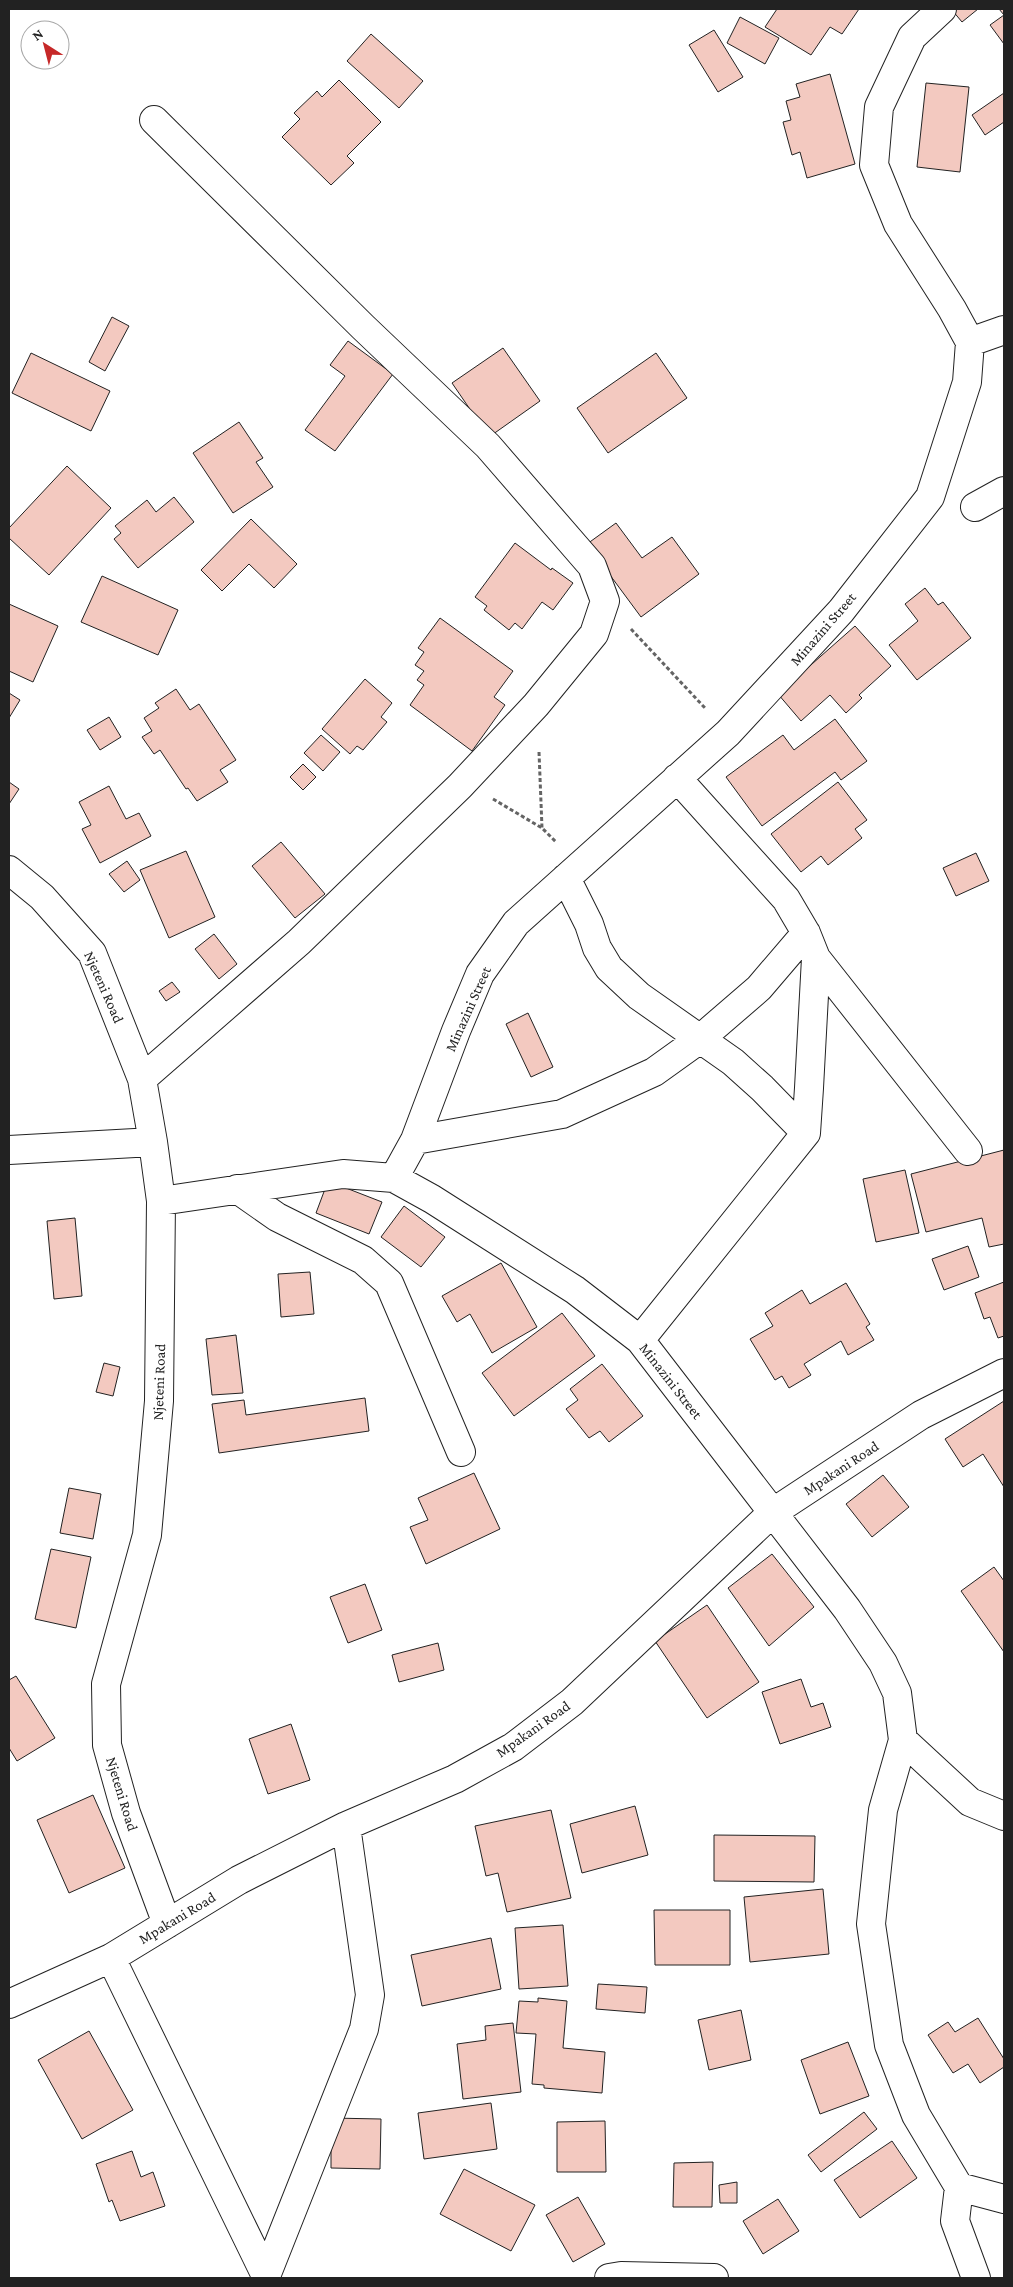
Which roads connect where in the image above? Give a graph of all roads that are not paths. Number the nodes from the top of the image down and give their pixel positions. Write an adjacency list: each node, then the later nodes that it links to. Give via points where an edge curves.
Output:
1 (942, 9): 4 (street, via 912,37 879,107 874,165 898,224)
2 (154, 120): 12 (street, via 488,446 592,566 606,601 594,634 536,705 460,786 299,942)
3 (1004, 330): 4 (street)
4 (970, 342): 7 (street, Minazini Street, via 967,382 930,497 840,611 728,733)
5 (1004, 492): 6 (street)
6 (975, 507)
7 (677, 778): 9 (street, Minazini Street); 10 (street, via 786,899)
8 (9, 870): 12 (street, Njeteni Road, via 42,896 92,953)
9 (573, 871): 11 (street, via 597,948 609,968 639,996); 14 (street, Minazini Street, via 516,923 480,974)
10 (811, 945): 11 (street); 13 (street); 17 (street)
11 (700, 1039): 13 (street, via 733,1062); 14 (street, via 654,1072 562,1114)
12 (142, 1079): 15 (street, Njeteni Road)
13 (806, 1133): 21 (street)
14 (415, 1140): 18 (street, Minazini Street)
15 (153, 1142): 16 (street); 20 (street, Njeteni Road)
16 (9, 1150)
17 (968, 1152)
18 (394, 1178): 19 (street, Minazini Street, via 343,1174); 21 (street, Minazini Street, via 575,1290)
19 (237, 1189): 20 (street, Minazini Street); 23 (street, via 276,1217 363,1260 389,1283)
20 (161, 1201): 28 (street, Njeteni Road, via 160,1401 147,1535 106,1684 107,1745 126,1813)
21 (640, 1340): 24 (street, Minazini Street)
22 (1004, 1374): 24 (street, Mpakani Road, via 921,1415)
23 (461, 1452)
24 (772, 1513): 25 (street, Minazini Street, via 847,1608 883,1663 897,1693); 27 (street, Mpakani Road, via 572,1702 520,1741 455,1779)
25 (903, 1740): 26 (street, via 970,1802); 31 (street, via 883,1810 870,1924 889,2045 916,2115)
26 (1004, 1816)
27 (346, 1826): 28 (street, Mpakani Road, via 240,1880); 33 (street, via 370,1995 364,2029)
28 (167, 1924): 29 (street, Mpakani Road)
29 (111, 1958): 30 (street, Mpakani Road); 33 (street)
30 (9, 2004)
31 (958, 2187): 32 (street); 36 (street, via 955,2221)
32 (1004, 2199)
33 (266, 2277)
34 (609, 2278): 35 (street)
35 (714, 2278)
36 (976, 2278)

